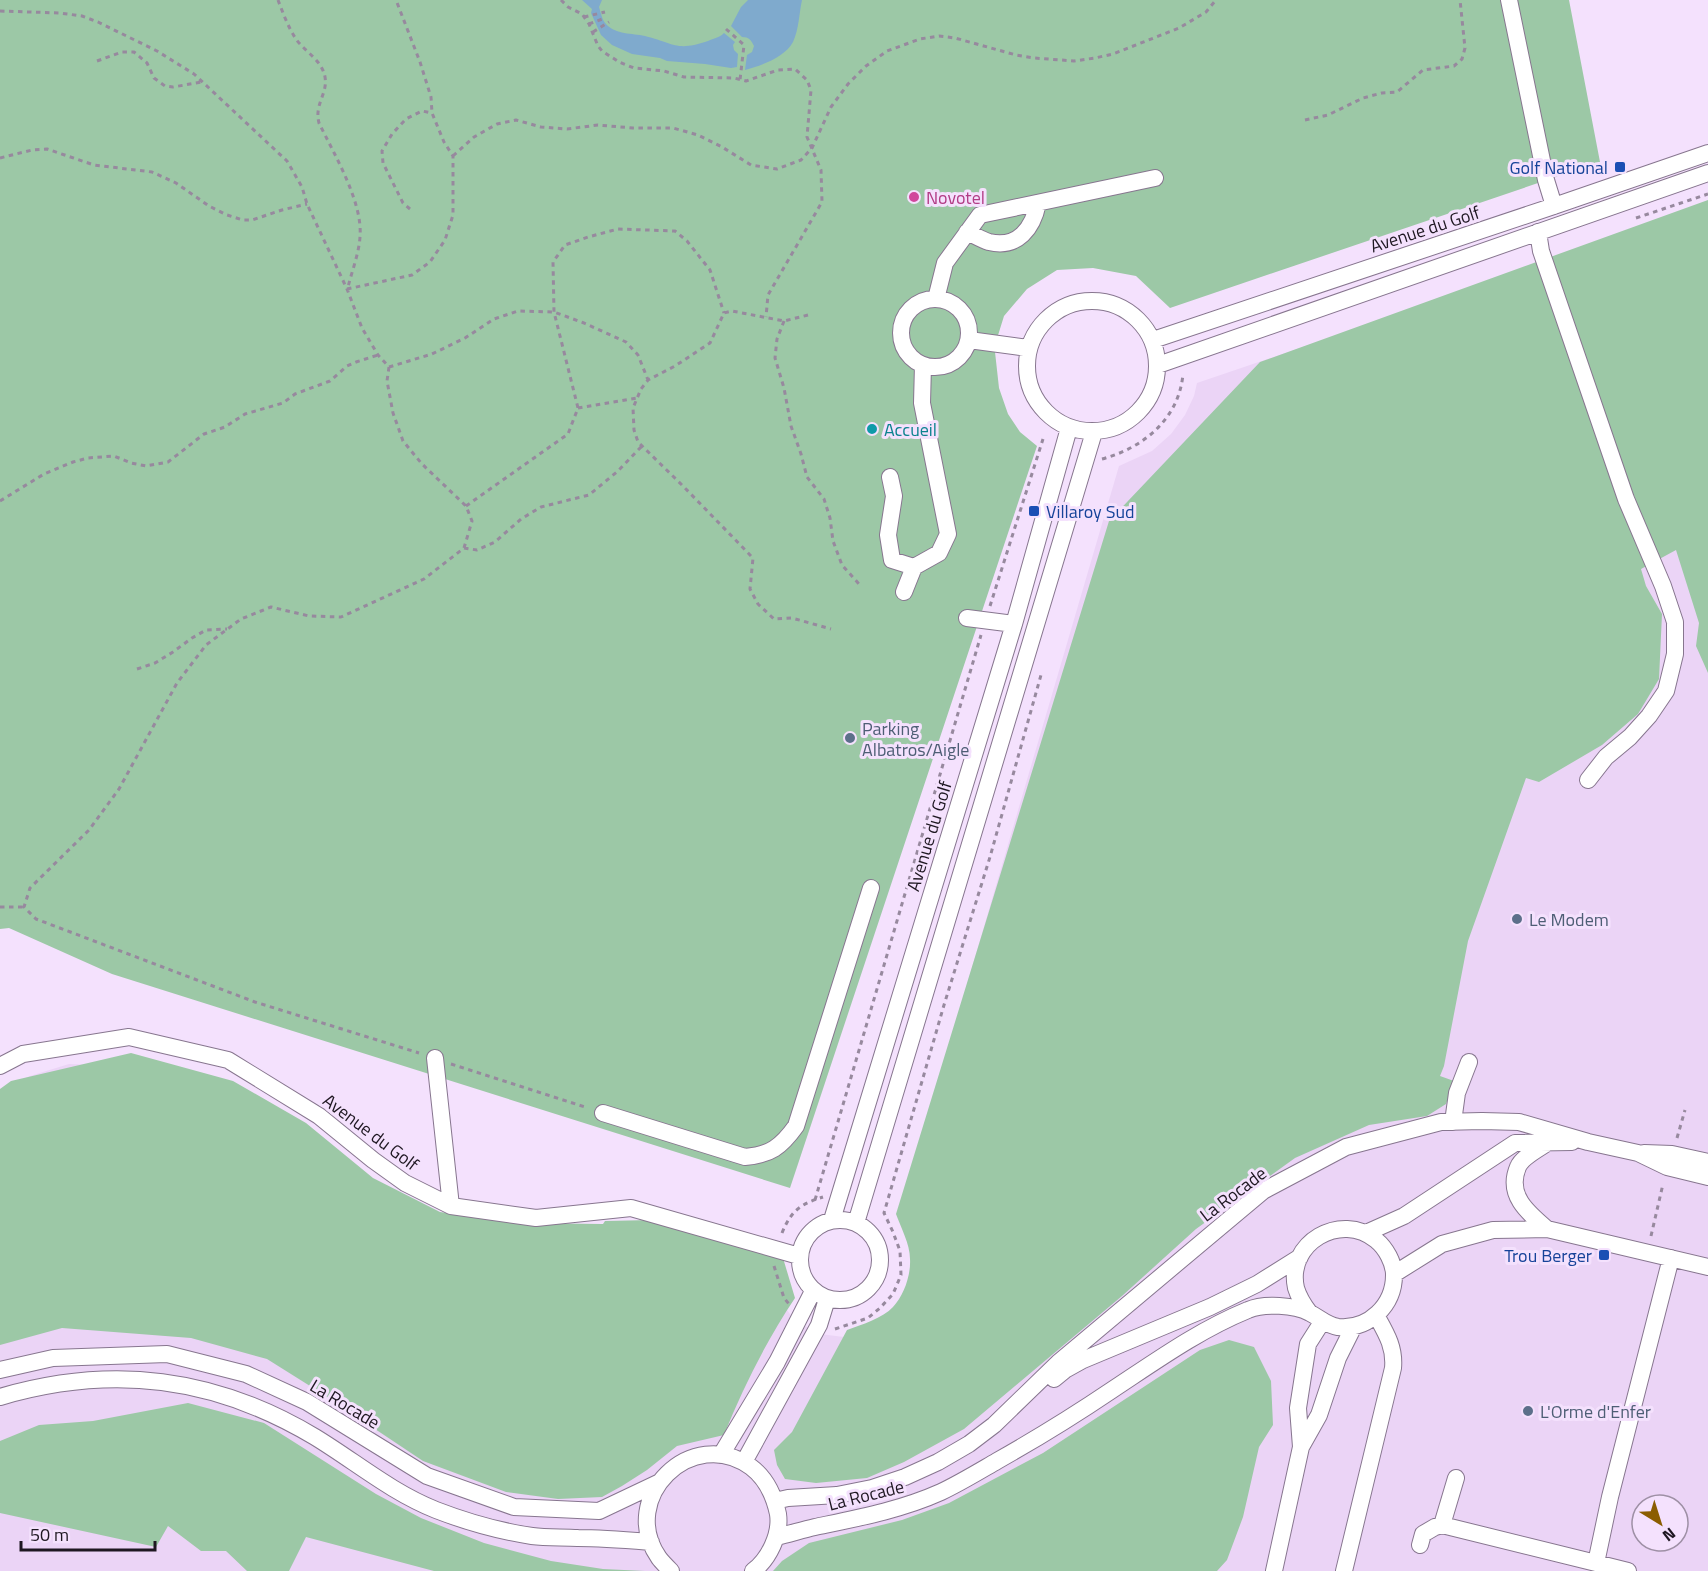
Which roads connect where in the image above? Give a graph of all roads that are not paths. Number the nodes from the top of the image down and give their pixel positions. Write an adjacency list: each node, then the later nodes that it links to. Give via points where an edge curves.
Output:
1 (1509, 0): 6 (street)
2 (1708, 153): 6 (street, Avenue du Golf)
3 (1708, 173): 8 (street)
4 (1155, 178): 5 (street)
5 (1038, 203): 7 (street, via 980,215); 7 (street, via 1034,220 1022,236 1009,243 989,242)
6 (1554, 206): 11 (street, Avenue du Golf)
7 (967, 232): 9 (street, via 945,263)
8 (1538, 232): 14 (street); 22 (street, via 1541,251 1626,499 1676,622 1675,654 1666,691 1649,716)
9 (936, 299): 10 (street, via 955,304 968,320); 13 (street, via 917,304 904,318 901,336 908,354)
10 (969, 340): 12 (street); 13 (street, via 960,358 942,367)
11 (1153, 340): 12 (street, via 1141,321 1123,308 1101,301 1079,302 1058,310 1041,325); 14 (street)
12 (1028, 348): 15 (street, via 1029,385 1038,403)
13 (923, 365): 18 (street, via 922,403 948,534 939,553)
14 (1158, 365): 16 (street, via 1156,385 1140,411 1114,428)
15 (1069, 428): 16 (street); 21 (street, Avenue du Golf)
16 (1094, 432): 36 (street)
17 (890, 477): 18 (street, via 894,496 888,535 892,560)
18 (914, 567): 19 (street)
19 (904, 592)
20 (967, 618): 21 (street)
21 (1014, 624): 35 (street, Avenue du Golf)
22 (1588, 780)
23 (871, 888): 27 (street, via 796,1126 773,1151 745,1157)
24 (435, 1058): 34 (street)
25 (1469, 1062): 28 (street, via 1457,1092)
26 (0, 1066): 34 (street, Avenue du Golf, via 23,1054 129,1037 228,1060 319,1116 405,1183)
27 (603, 1113)
28 (1453, 1122): 29 (street, La Rocade, via 1519,1122); 50 (street, La Rocade, via 1346,1147 1263,1191 1058,1362)
29 (1588, 1142): 30 (street, La Rocade); 31 (street, La Rocade)
30 (1547, 1143): 37 (street, via 1518,1165 1515,1185 1518,1200); 38 (street, La Rocade, via 1515,1143 1404,1216)
31 (1638, 1154): 32 (street, La Rocade, via 1672,1154); 33 (street, La Rocade, via 1667,1167)
32 (1708, 1162)
33 (1708, 1177)
34 (451, 1206): 39 (street, Avenue du Golf, via 536,1218 631,1208)
35 (832, 1220): 36 (street); 39 (street, via 816,1227 803,1242)
36 (856, 1222): 44 (street, via 867,1230 879,1250 876,1278 868,1289 843,1301)
37 (1547, 1229): 41 (street); 43 (street, via 1493,1230 1442,1244)
38 (1366, 1233): 40 (street, via 1335,1229 1321,1234); 43 (street, via 1385,1250)
39 (799, 1256): 44 (street, via 806,1283)
40 (1300, 1257): 46 (street, via 1296,1286 1300,1300); 50 (street, La Rocade, via 1210,1307 1083,1360)
41 (1671, 1258): 42 (street); 61 (street)
42 (1708, 1267)
43 (1394, 1274): 45 (street, via 1387,1304)
44 (820, 1295): 52 (street); 53 (street, via 819,1325)
45 (1376, 1315): 47 (street); 65 (street, via 1392,1348 1393,1368)
46 (1315, 1317): 47 (street, via 1338,1327); 51 (street, via 1298,1408); 58 (street, La Rocade, via 1274,1305 1243,1312 1195,1336 1023,1446 942,1491 886,1512)
47 (1354, 1326): 51 (street, via 1338,1358 1319,1415)
48 (0, 1370): 55 (street, La Rocade, via 53,1358 167,1354 246,1374 307,1402 428,1476 514,1507 599,1511)
49 (0, 1397): 59 (street, via 48,1385 117,1378 189,1386 275,1415 401,1494 467,1521 535,1536)
50 (994, 1425): 56 (street, La Rocade, via 969,1444 906,1477 837,1496)
51 (1300, 1447): 64 (street)
52 (721, 1455): 53 (street); 55 (street, via 692,1457 679,1463)
53 (744, 1462): 56 (street, via 769,1485)
54 (1456, 1478): 57 (street)
55 (658, 1484): 59 (street, via 647,1522)
56 (775, 1501): 58 (street)
57 (1442, 1525): 60 (street, via 1423,1534); 61 (street)
58 (776, 1537): 63 (street, via 769,1554)
59 (651, 1542): 62 (street)
60 (1420, 1545)
61 (1596, 1563): 66 (street)
62 (671, 1571)
63 (753, 1571)
64 (1274, 1571)
65 (1344, 1571)
66 (1628, 1571)

